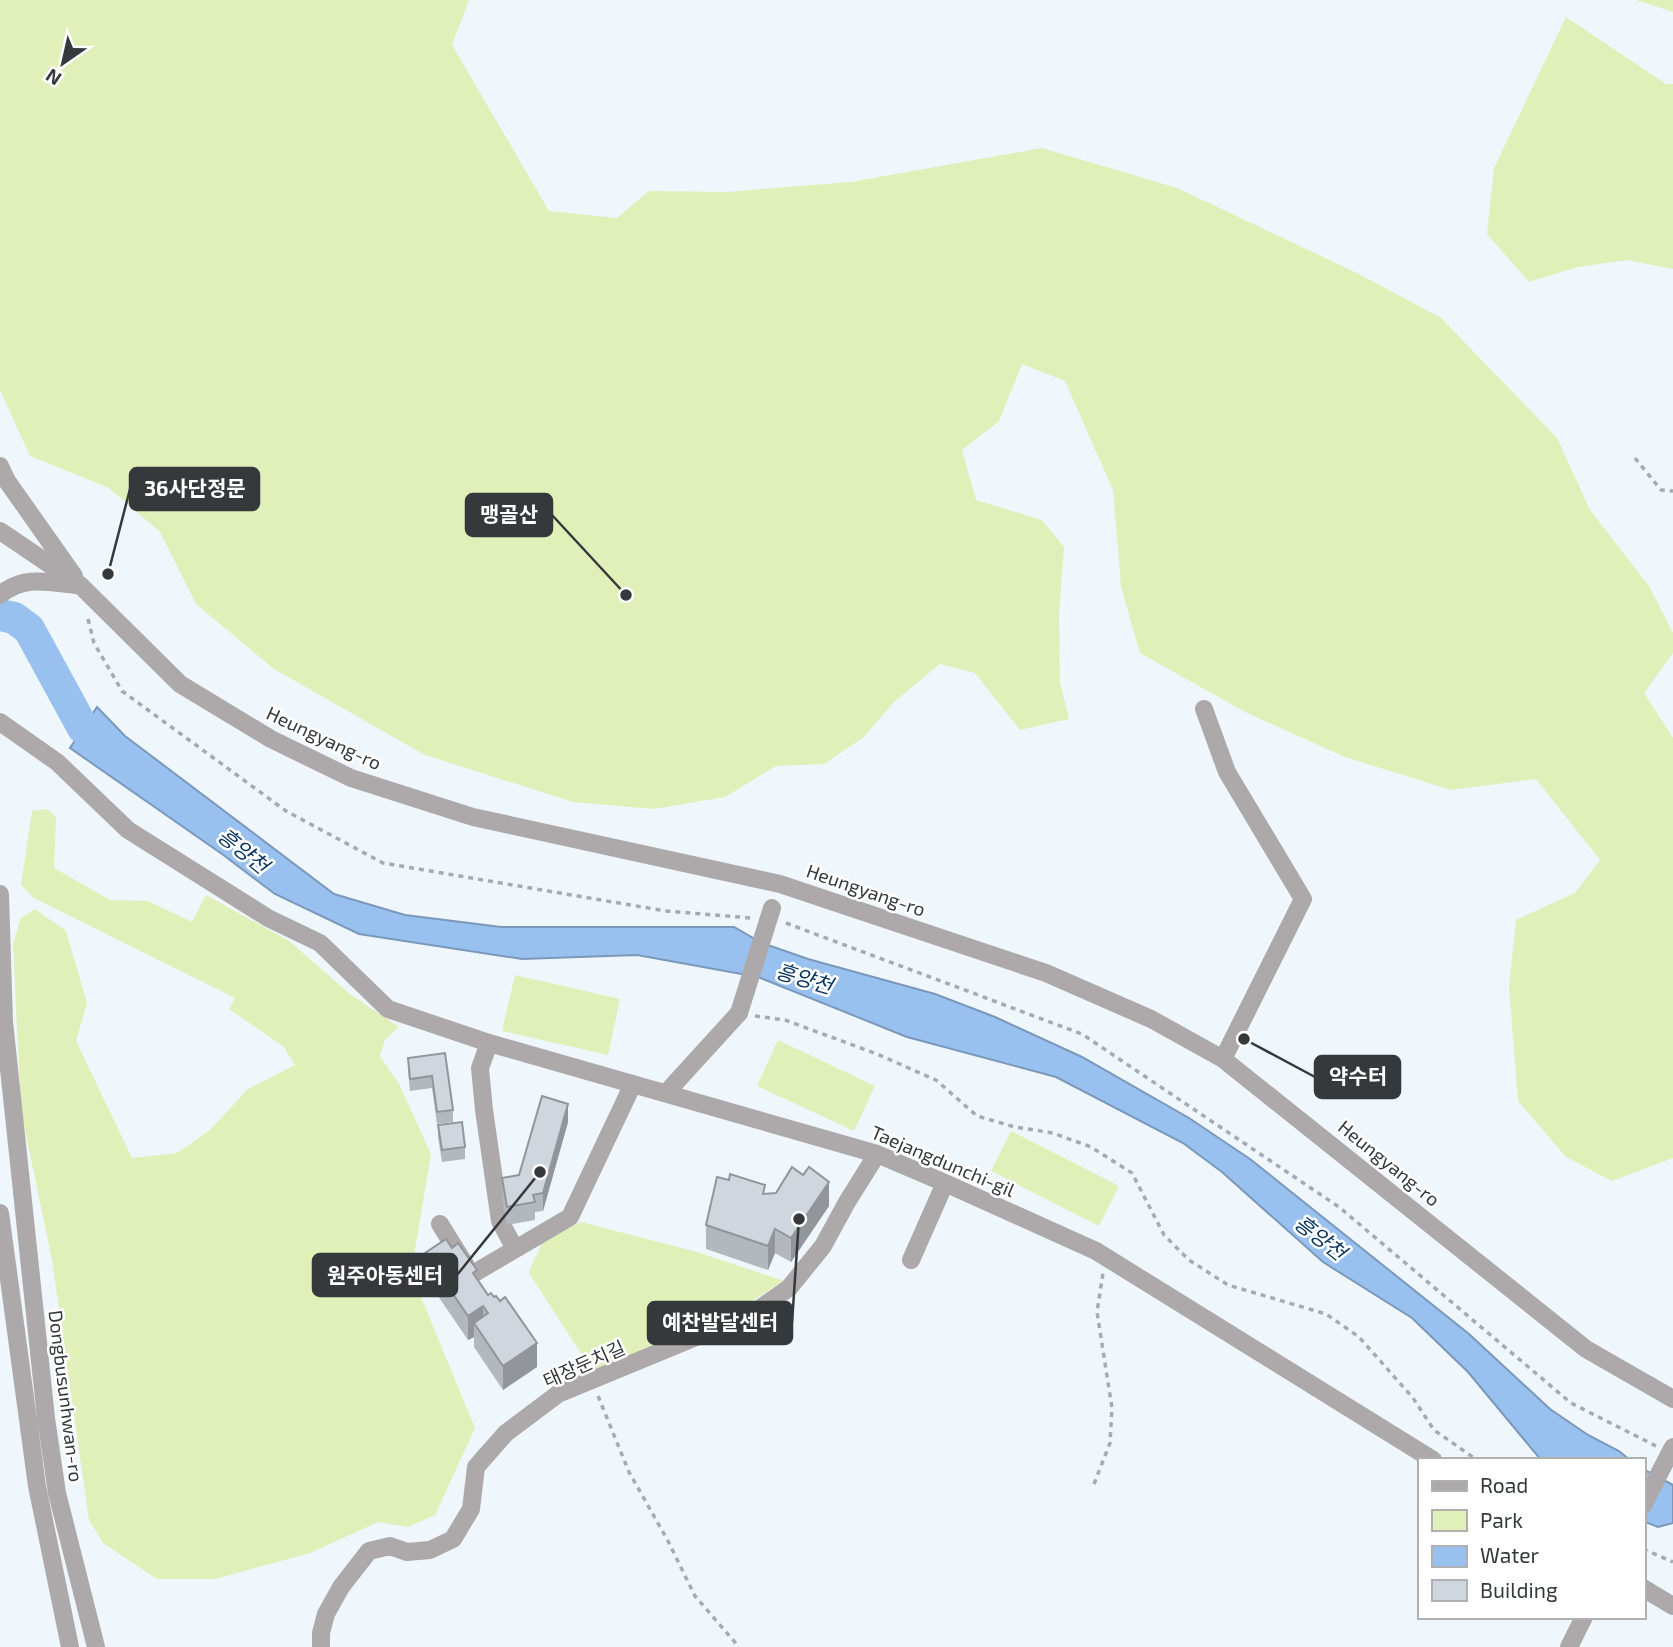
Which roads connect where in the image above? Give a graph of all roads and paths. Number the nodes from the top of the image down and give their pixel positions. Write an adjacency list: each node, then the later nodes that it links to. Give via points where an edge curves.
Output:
1 (1635, 458): 3 (path, via 1661,490)
2 (0, 466): 5 (street)
3 (1673, 491)
4 (0, 531): 5 (street, Heungyang-ro)
5 (80, 585): 6 (street, via 33,580); 9 (street, Heungyang-ro, via 180,684 271,739 351,778 473,817); 12 (path, via 94,643 122,691 286,811 383,863 666,911)
6 (0, 595)
7 (1204, 709): 15 (street, via 1227,772 1303,899)
8 (0, 722): 14 (street, Taejangdunchi-gil, via 57,762 128,830 257,911 320,943 388,1009)
9 (780, 884): 11 (street); 15 (street, Heungyang-ro, via 1046,973 1151,1018)
10 (0, 894): 38 (street, Dongbusunhwan-ro, via 5,1022 46,1418 57,1493)
11 (775, 914): 13 (street, bridge); 27 (path, via 1082,1034 1339,1207 1571,1403)
12 (754, 918)
13 (739, 1013): 17 (street); 29 (path, via 785,1020 877,1054 936,1080 977,1116 1053,1133 1091,1147 1132,1173 1164,1235 1189,1260 1228,1285 1326,1314 1359,1337 1413,1398 1434,1430)
14 (489, 1043): 16 (street, Taejangdunchi-gil); 22 (street, via 480,1068 484,1110 500,1221)
15 (1223, 1059): 26 (street, Heungyang-ro, via 1586,1349)
16 (633, 1084): 17 (street, Taejangdunchi-gil); 22 (street, via 570,1217)
17 (666, 1093): 18 (street, Taejangdunchi-gil)
18 (877, 1154): 19 (street, Taejangdunchi-gil); 25 (street, 태장둔치길, via 823,1246 789,1288 752,1314)
19 (946, 1183): 23 (street, Taejangdunchi-gil); 24 (street)
20 (0, 1213): 37 (street, Dongbusunhwan-ro, via 37,1486)
21 (440, 1224): 22 (street, via 474,1281)
22 (515, 1248)
23 (1096, 1251): 28 (street, Taejangdunchi-gil); 30 (path, via 1103,1271 1097,1312 1112,1408 1110,1443)
24 (911, 1260)
25 (591, 1381): 39 (street, 태장둔치길, via 558,1394 506,1433 476,1468 471,1510 453,1539 430,1550 407,1552 390,1546 369,1551 326,1614); 40 (path, via 629,1472 695,1595)
26 (1673, 1399)
27 (1667, 1448): 31 (street, bridge)
28 (1430, 1458)
29 (1475, 1458)
30 (1094, 1484)
31 (1645, 1500)
32 (1645, 1550): 33 (path)
33 (1673, 1562)
34 (1645, 1589): 35 (street)
35 (1673, 1606)
36 (1583, 1619): 41 (street)
37 (70, 1647)
38 (96, 1647)
39 (321, 1647)
40 (739, 1647)
41 (1569, 1647)

